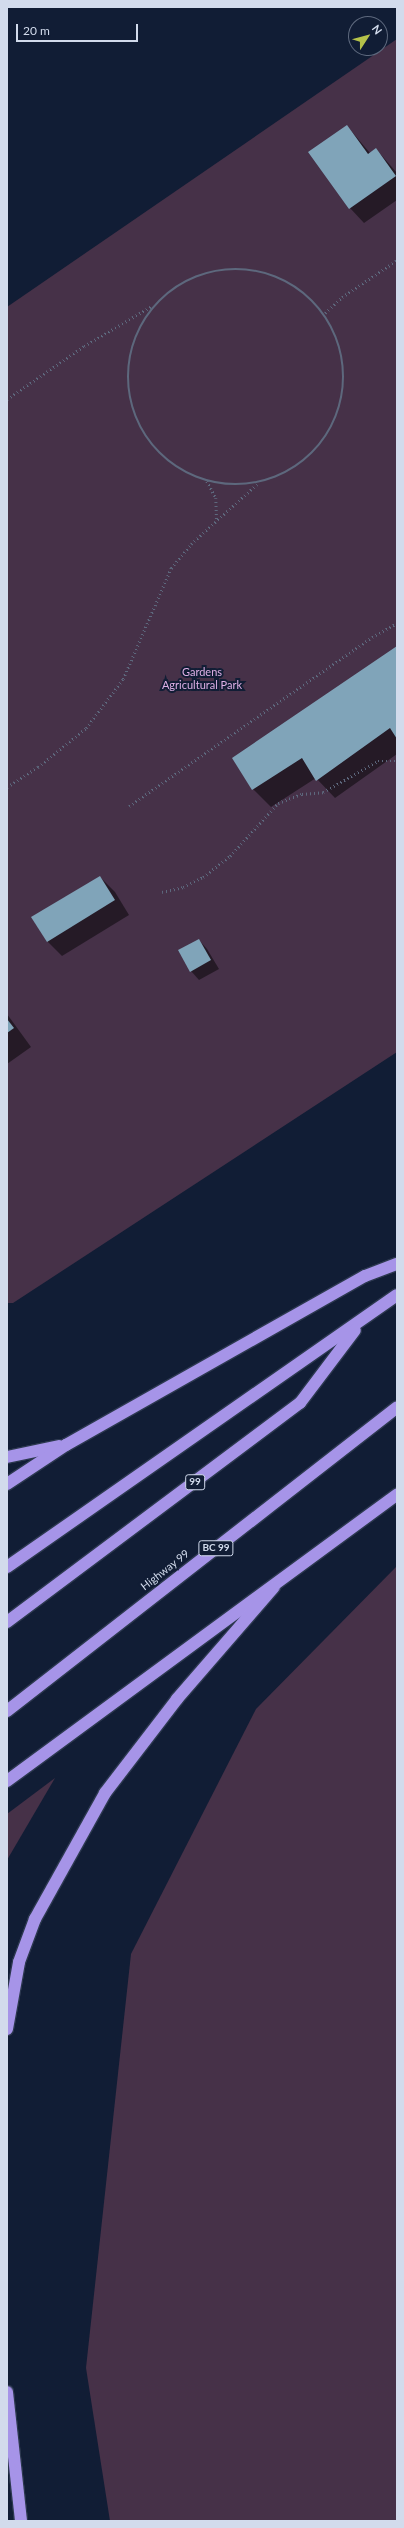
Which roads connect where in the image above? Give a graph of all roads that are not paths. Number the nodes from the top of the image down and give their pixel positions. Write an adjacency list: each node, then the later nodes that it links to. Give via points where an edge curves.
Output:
1 (397, 1264): 5 (highway, via 365,1276)
2 (397, 1296): 3 (highway)
3 (361, 1321): 9 (highway); 11 (highway, 99, via 300,1403)
4 (397, 1407): 12 (highway, Highway 99 / BC 99)
5 (66, 1445): 6 (highway); 7 (highway)
6 (7, 1457)
7 (7, 1484)
8 (397, 1495): 10 (highway)
9 (7, 1567)
10 (274, 1587): 15 (highway); 16 (highway, via 177,1700 106,1793 35,1919 19,1962)
11 (7, 1622)
12 (35, 1688): 13 (highway); 14 (highway, Highway 99 / BC 99)
13 (7, 1701)
14 (7, 1711)
15 (7, 1781)
16 (7, 2029)
17 (7, 2392): 18 (highway)
18 (21, 2521)

